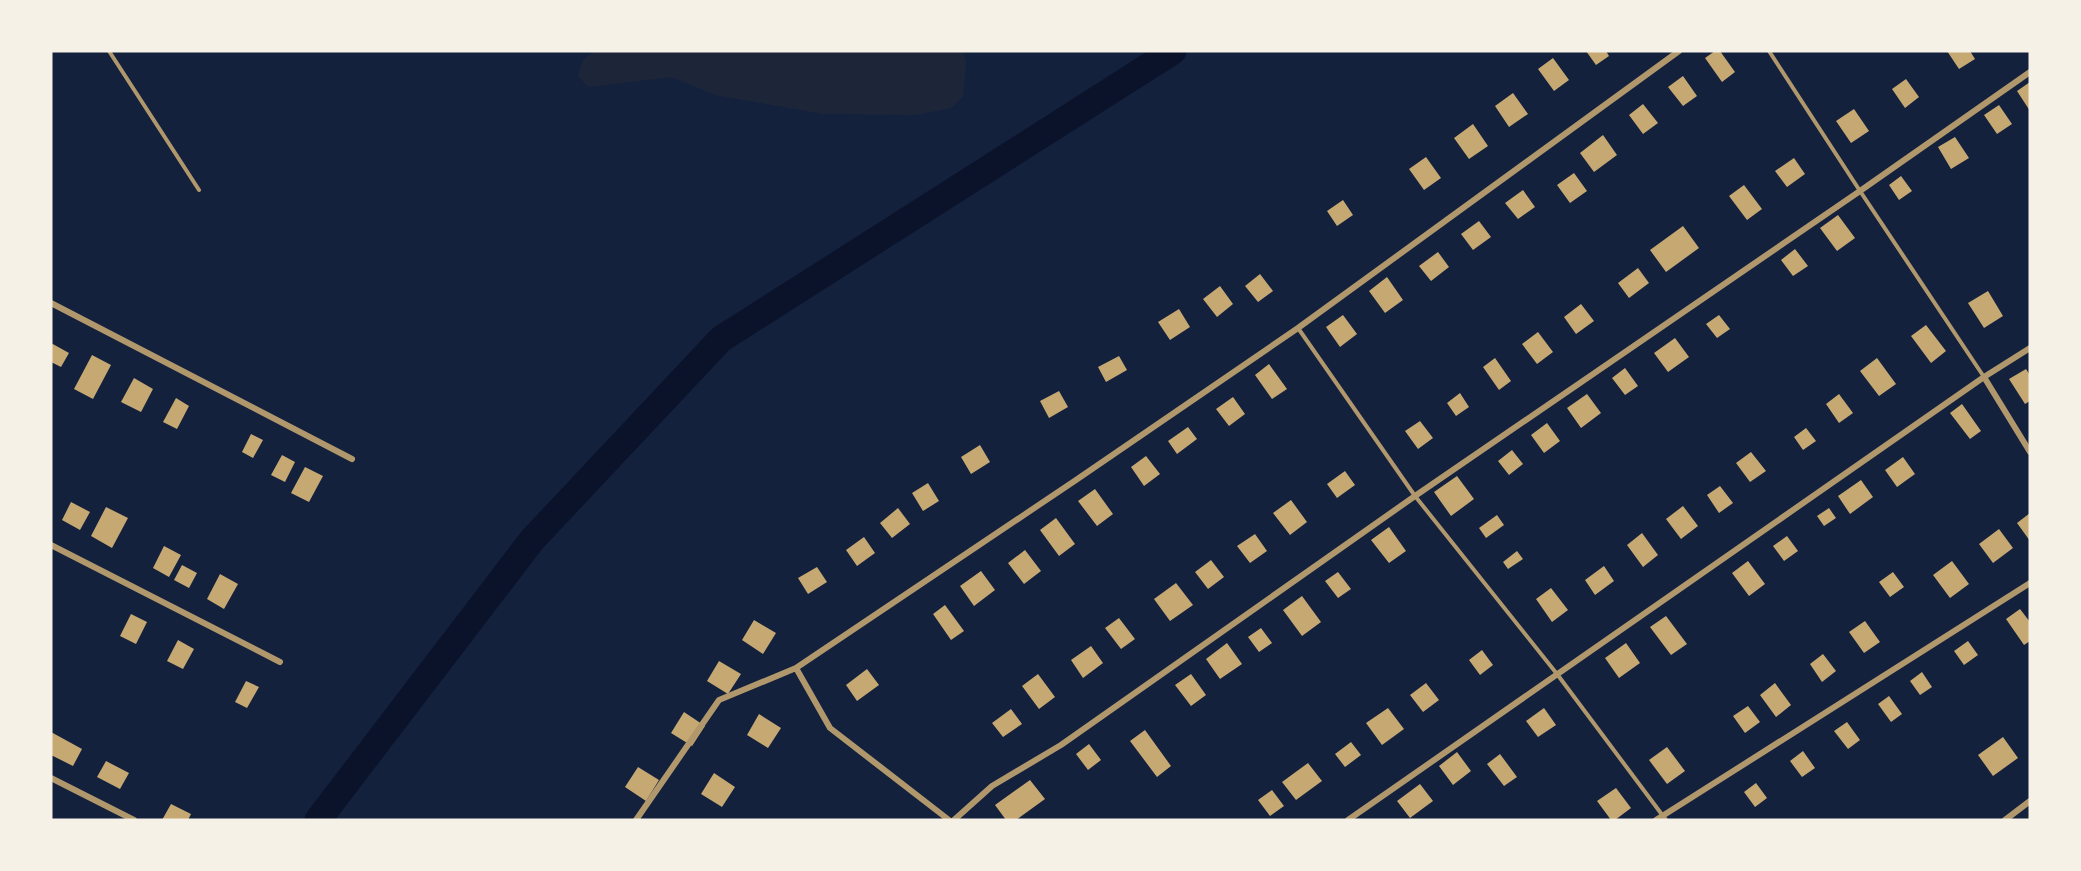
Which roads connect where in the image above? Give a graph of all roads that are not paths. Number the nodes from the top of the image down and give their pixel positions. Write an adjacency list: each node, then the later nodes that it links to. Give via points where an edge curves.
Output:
1 (109, 51): 5 (lane)
2 (1679, 51): 8 (street)
3 (1769, 51): 6 (lane)
4 (2030, 72): 6 (street)
5 (199, 190)
6 (1860, 192): 10 (lane); 13 (street)
7 (51, 303): 12 (street)
8 (1298, 328): 13 (lane); 17 (street)
9 (2030, 348): 10 (street)
10 (1984, 376): 11 (street); 18 (street)
11 (2030, 452)
12 (352, 459)
13 (1415, 496): 18 (lane); 25 (street, via 1061,745 992,786)
14 (51, 545): 16 (street)
15 (2030, 584): 21 (street)
16 (280, 662)
17 (796, 668): 23 (street, via 719,700); 24 (street, via 830,728)
18 (1557, 674): 21 (lane); 26 (street)
19 (51, 778): 22 (street)
20 (2030, 801): 27 (street)
21 (1661, 819)
22 (134, 820)
23 (636, 820)
24 (949, 820)
25 (954, 820)
26 (1348, 820)
27 (2005, 820)

